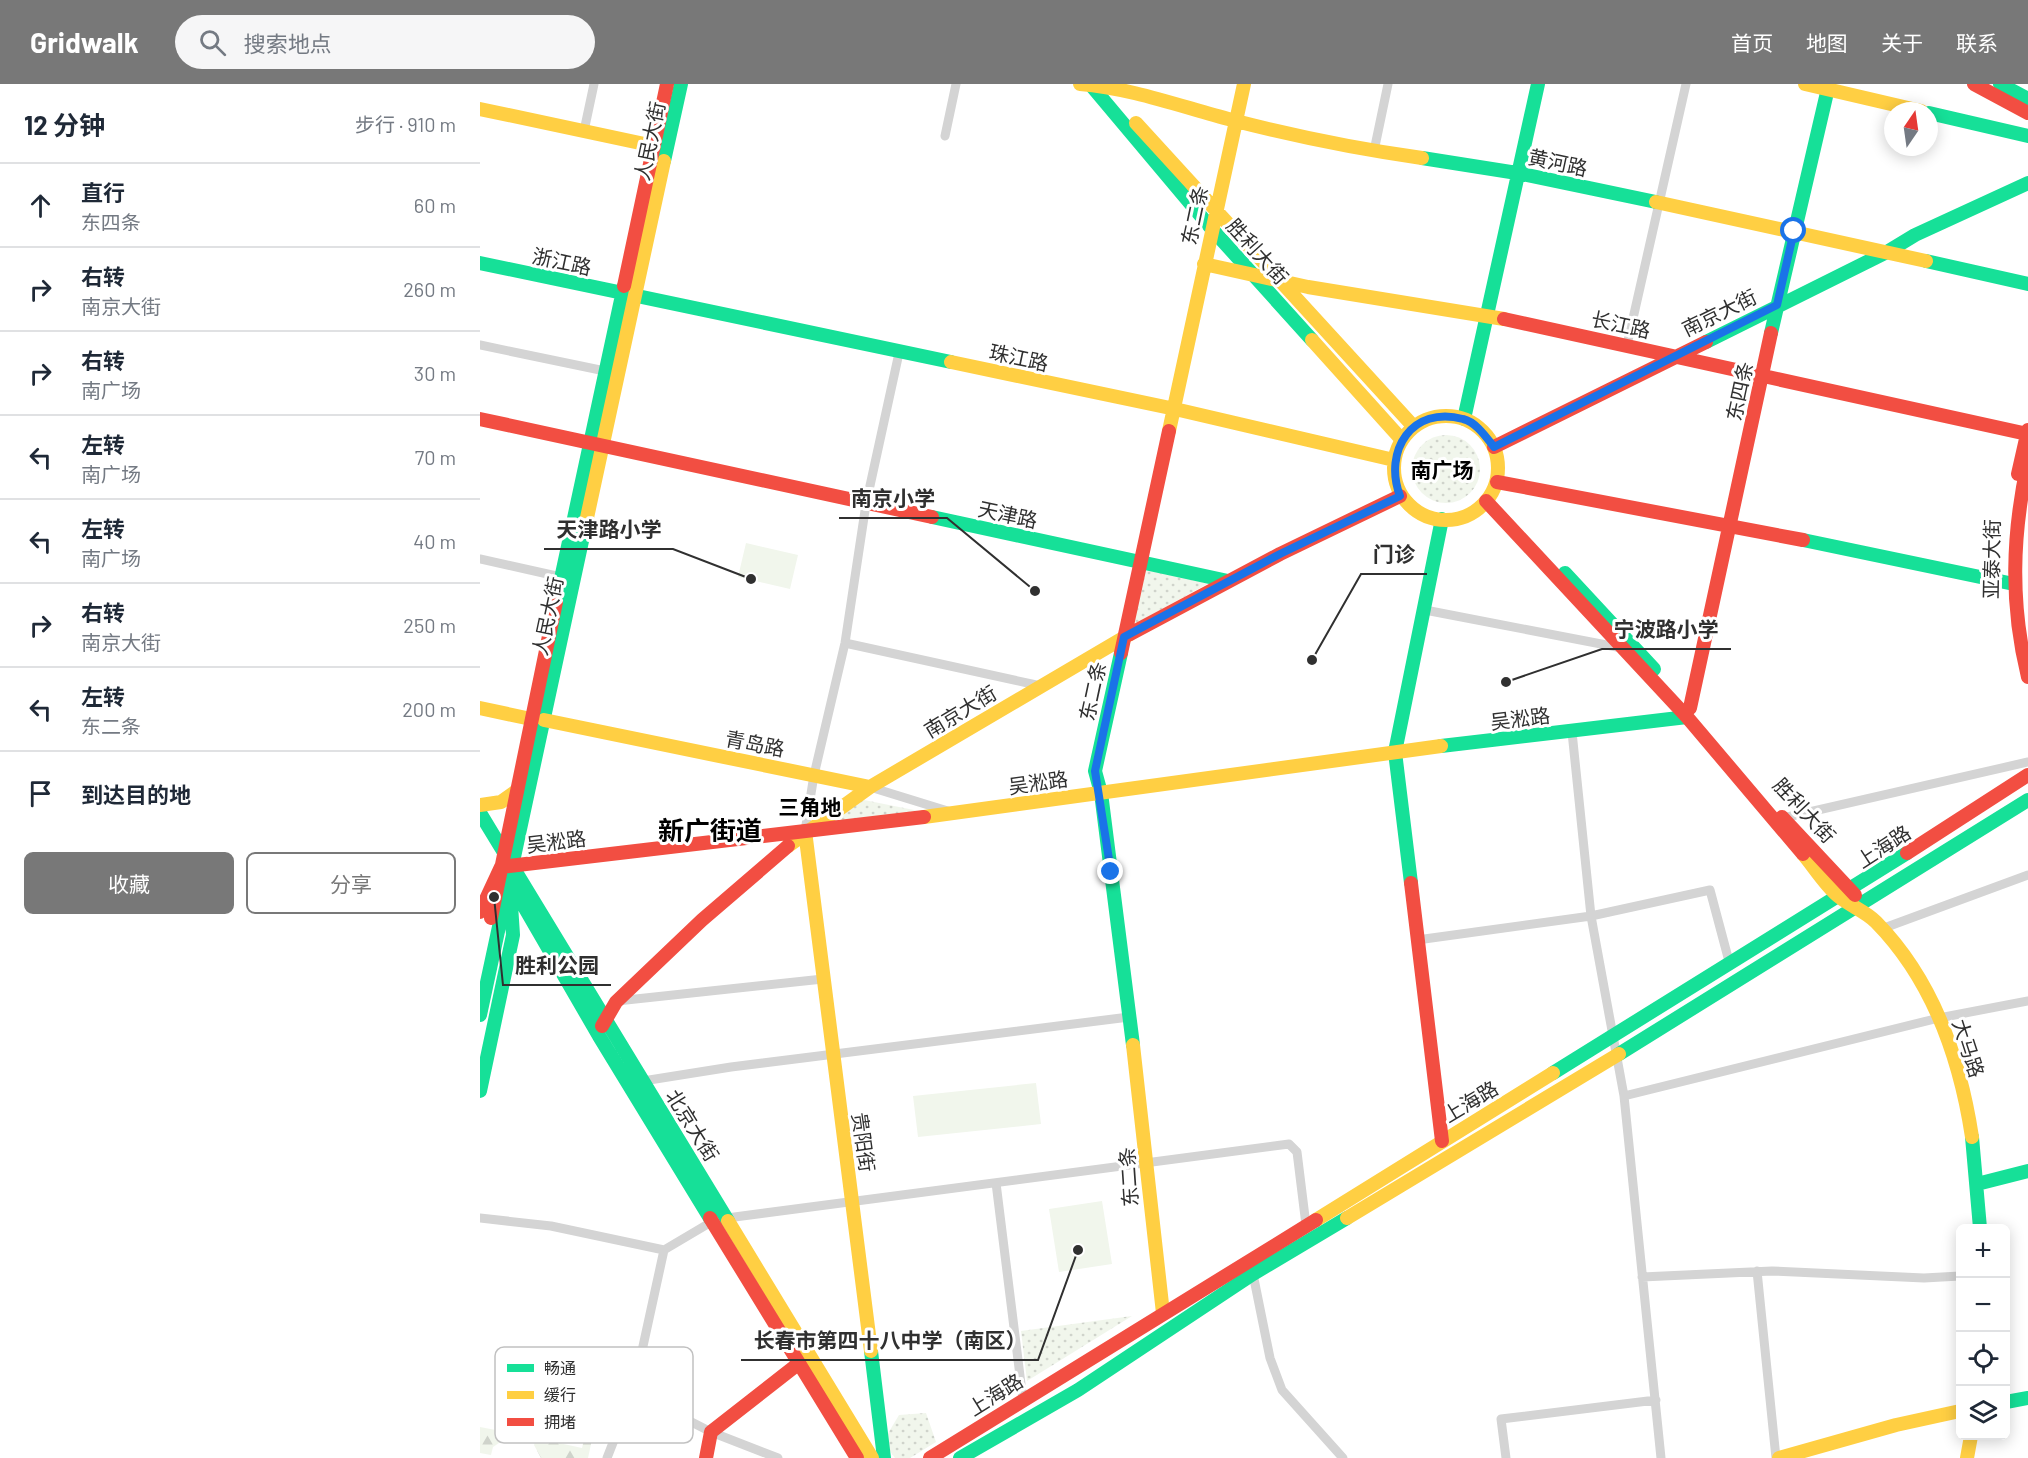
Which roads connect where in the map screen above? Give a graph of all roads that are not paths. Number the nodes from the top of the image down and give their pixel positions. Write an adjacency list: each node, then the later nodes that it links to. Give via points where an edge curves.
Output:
1 (594, 84): 20 (street)
2 (667, 84): 23 (main road, 人民大街)
3 (681, 84): 37 (main road, 人民大街)
4 (956, 84): 21 (street)
5 (1244, 84): 19 (main road, 东二条)
6 (1388, 84): 24 (street)
7 (1538, 84): 25 (main road)
8 (1686, 84): 27 (street)
9 (1804, 84): 13 (main road)
10 (1974, 84): 17 (main road)
11 (2000, 84): 14 (main road)
12 (1093, 85): 19 (main road, 黄河路); 28 (main road, 胜利大街); 29 (main road, 胜利大街)
13 (1828, 86): 15 (main road); 30 (main road, 东四条)
14 (2028, 99)
15 (1888, 102)
16 (480, 109): 20 (main road)
17 (2028, 113)
18 (1938, 115): 22 (main road)
19 (1235, 121): 24 (main road, 黄河路); 28 (main road, 东二条)
20 (584, 132): 23 (main road)
21 (945, 135)
22 (2028, 136)
23 (654, 146): 37 (main road, 人民大街)
24 (1374, 151): 25 (main road, 黄河路)
25 (1517, 173): 27 (main road, 黄河路); 39 (main road)
26 (2028, 183): 31 (main road, 南京大街)
27 (1659, 204): 30 (main road, 黄河路); 41 (street)
28 (1215, 212): 29 (main road, 东二条); 35 (main road, 胜利大街)
29 (1211, 228): 33 (main road, 东二条); 34 (main road, 胜利大街)
30 (1794, 231): 31 (main road, 黄河路); 38 (main road, 东四条)
31 (1887, 252): 36 (main road, 黄河路); 38 (main road, 南京大街)
32 (480, 263): 37 (main road, 浙江路)
33 (1204, 264): 34 (main road, 长江路); 46 (main road, 东二条)
34 (1255, 276): 35 (main road, 长江路); 51 (main road, 胜利大街)
35 (1280, 281): 39 (main road, 长江路); 49 (main road, 胜利大街)
36 (2028, 284)
37 (629, 295): 42 (main road, 珠江路); 44 (main road, 人民大街); 52 (main road, 人民大街)
38 (1777, 305): 43 (main road, 南京大街); 45 (main road, 东四条)
39 (1487, 315): 41 (main road, 长江路); 48 (main road)
40 (480, 345): 44 (street)
41 (1627, 345): 43 (main road, 长江路)
42 (899, 353): 46 (main road, 珠江路); 58 (street)
43 (1673, 356): 45 (main road, 长江路); 53 (main road, 南京大街)
44 (605, 371): 52 (main road, 人民大街)
45 (1762, 375): 50 (main road, 长江路); 60 (main road, 东四条)
46 (1176, 409): 54 (main road, 珠江路); 62 (main road, 东二条)
47 (480, 419): 52 (main road, 天津路)
48 (1464, 419): 49 (main road, via 1438,417); 53 (main road)
49 (1414, 427): 51 (main road)
50 (2028, 432): 65 (main road, 亚泰大街, via 2010,515)
51 (1402, 440): 54 (main road)
52 (597, 443): 58 (main road, 天津路); 63 (main road, 人民大街); 75 (main road, 人民大街)
53 (1494, 447): 56 (main road, via 1498,470)
54 (1394, 460): 57 (main road, via 1394,480)
55 (2028, 462): 70 (main road, via 2016,520 2012,572 2020,649)
56 (1491, 493): 59 (main road, via 1457,520); 60 (main road); 69 (main road, 胜利大街); 74 (main road, 胜利大街)
57 (1400, 496): 59 (main road, via 1414,511); 64 (main road, 南京大街)
58 (867, 504): 62 (main road, 天津路); 68 (street)
59 (1442, 519): 66 (main road)
60 (1730, 524): 65 (main road); 74 (main road, 东四条)
61 (480, 559): 63 (street)
62 (1140, 562): 64 (main road, 天津路); 67 (main road, 东二条)
63 (561, 577): 75 (main road, 人民大街)
64 (1228, 581): 67 (main road, 南京大街)
65 (2009, 583): 72 (main road, 亚泰大街, via 2011,621)
66 (1425, 610): 69 (street); 77 (main road)
67 (1124, 637): 71 (main road, 南京大街); 83 (main road, 东二条, via 1095,771)
68 (845, 643): 71 (street); 79 (street)
69 (1622, 648): 74 (main road, 胜利大街)
70 (2028, 676)
71 (1041, 686): 81 (main road, 南京大街)
72 (2028, 689)
73 (480, 708): 75 (main road, 青岛路)
74 (1688, 712): 76 (main road, 吴淞路); 88 (main road, 胜利大街); 96 (main road, 胜利大街)
75 (538, 720): 79 (main road, 青岛路); 82 (main road, 人民大街); 92 (main road, 人民大街)
76 (1572, 732): 77 (main road, 吴淞路); 99 (street)
77 (1395, 752): 83 (main road, 吴淞路); 101 (main road)
78 (2028, 762): 88 (street)
79 (814, 775): 81 (main road, 青岛路); 90 (street)
80 (2028, 775): 95 (main road, 上海路)
81 (870, 787): 87 (street, 青岛路); 90 (main road, 南京大街)
82 (515, 792): 85 (main road, via 501,802); 91 (main road, 人民大街)
83 (1101, 793): 87 (main road, 吴淞路); 108 (main road, 东二条)
84 (2028, 800): 97 (main road, 上海路)
85 (480, 805)
86 (480, 813): 91 (main road, 北京大街)
87 (957, 813): 90 (main road, 吴淞路)
88 (1783, 818): 95 (main road, 胜利大街)
89 (480, 830): 92 (main road, 北京大街)
90 (805, 831): 92 (main road, 吴淞路); 104 (main road, 贵阳街); 106 (main road, 南京大街, via 702,920)
91 (504, 851): 92 (main road, 北京大街)
92 (507, 866): 94 (main road, 人民大街); 98 (main road); 103 (main road, 人民大街); 109 (main road, 北京大街)
93 (2028, 874): 100 (street)
94 (509, 882): 107 (main road, 人民大街); 111 (main road, 北京大街); 116 (main road, via 513,935)
95 (1852, 888): 96 (main road, 上海路); 97 (main road, 胜利大街)
96 (1839, 897): 97 (main road, 胜利大街); 102 (main road, 上海路)
97 (1858, 905): 100 (main road, 大马路); 114 (main road, 上海路)
98 (480, 912)
99 (1591, 916): 101 (street); 102 (street, via 1710,890); 112 (street)
100 (1884, 928): 110 (main road, 大马路, via 1928,994)
101 (1417, 940): 118 (main road)
102 (1730, 965): 112 (main road, 上海路)
103 (480, 970)
104 (824, 979): 106 (street); 113 (main road, 贵阳街)
105 (2028, 1001): 110 (street)
106 (616, 1002): 109 (main road, 南京大街)
107 (480, 1015)
108 (1129, 1017): 113 (street); 119 (main road, 东二条)
109 (604, 1018): 111 (main road, 南京大街); 115 (main road, 北京大街)
110 (1939, 1018): 117 (street); 122 (main road, 大马路, via 1960,1079)
111 (599, 1036): 125 (main road, 北京大街)
112 (1612, 1038): 114 (street); 118 (main road, 上海路)
113 (833, 1056): 115 (street); 123 (main road, 贵阳街)
114 (1616, 1056): 117 (street); 130 (main road, 上海路)
115 (643, 1081): 125 (main road, 北京大街)
116 (480, 1091)
117 (1624, 1096): 132 (street)
118 (1442, 1141): 127 (main road, 上海路)
119 (1146, 1162): 121 (street); 127 (street, via 1284,1144 1294,1147); 133 (main road, 东二条)
120 (2028, 1171): 122 (main road)
121 (996, 1183): 123 (street); 137 (street)
122 (1977, 1184): 126 (main road, 大马路)
123 (853, 1202): 125 (street); 150 (main road, 贵阳街)
124 (480, 1218): 128 (street, via 551,1226)
125 (720, 1219): 128 (street); 135 (main road, 北京大街); 149 (main road, 北京大街)
126 (1980, 1224)
127 (1306, 1225): 133 (main road, 上海路)
128 (664, 1250): 134 (street)
129 (1757, 1271): 131 (street); 132 (street); 156 (street)
130 (1253, 1274): 152 (main road, 上海路, via 1078,1390); 153 (street, via 1270,1358 1282,1390)
131 (1956, 1276)
132 (1642, 1277): 138 (street)
133 (1163, 1313): 137 (main road, 上海路)
134 (643, 1347)
135 (798, 1364): 142 (main road); 148 (main road, 北京大街)
136 (2028, 1398): 139 (main road)
137 (1023, 1400): 151 (main road, 上海路)
138 (1656, 1400): 154 (street, via 1501,1419); 155 (street)
139 (2010, 1401)
140 (1956, 1412): 156 (main road)
141 (693, 1423): 142 (street)
142 (711, 1432): 146 (main road); 147 (street)
143 (1970, 1440): 157 (main road)
144 (613, 1443): 145 (street)
145 (607, 1458)
146 (706, 1458)
147 (778, 1458)
148 (857, 1458)
149 (872, 1458)
150 (884, 1458)
151 (930, 1458)
152 (960, 1458)
153 (1343, 1458)
154 (1506, 1458)
155 (1661, 1458)
156 (1778, 1458)
157 (1967, 1458)

